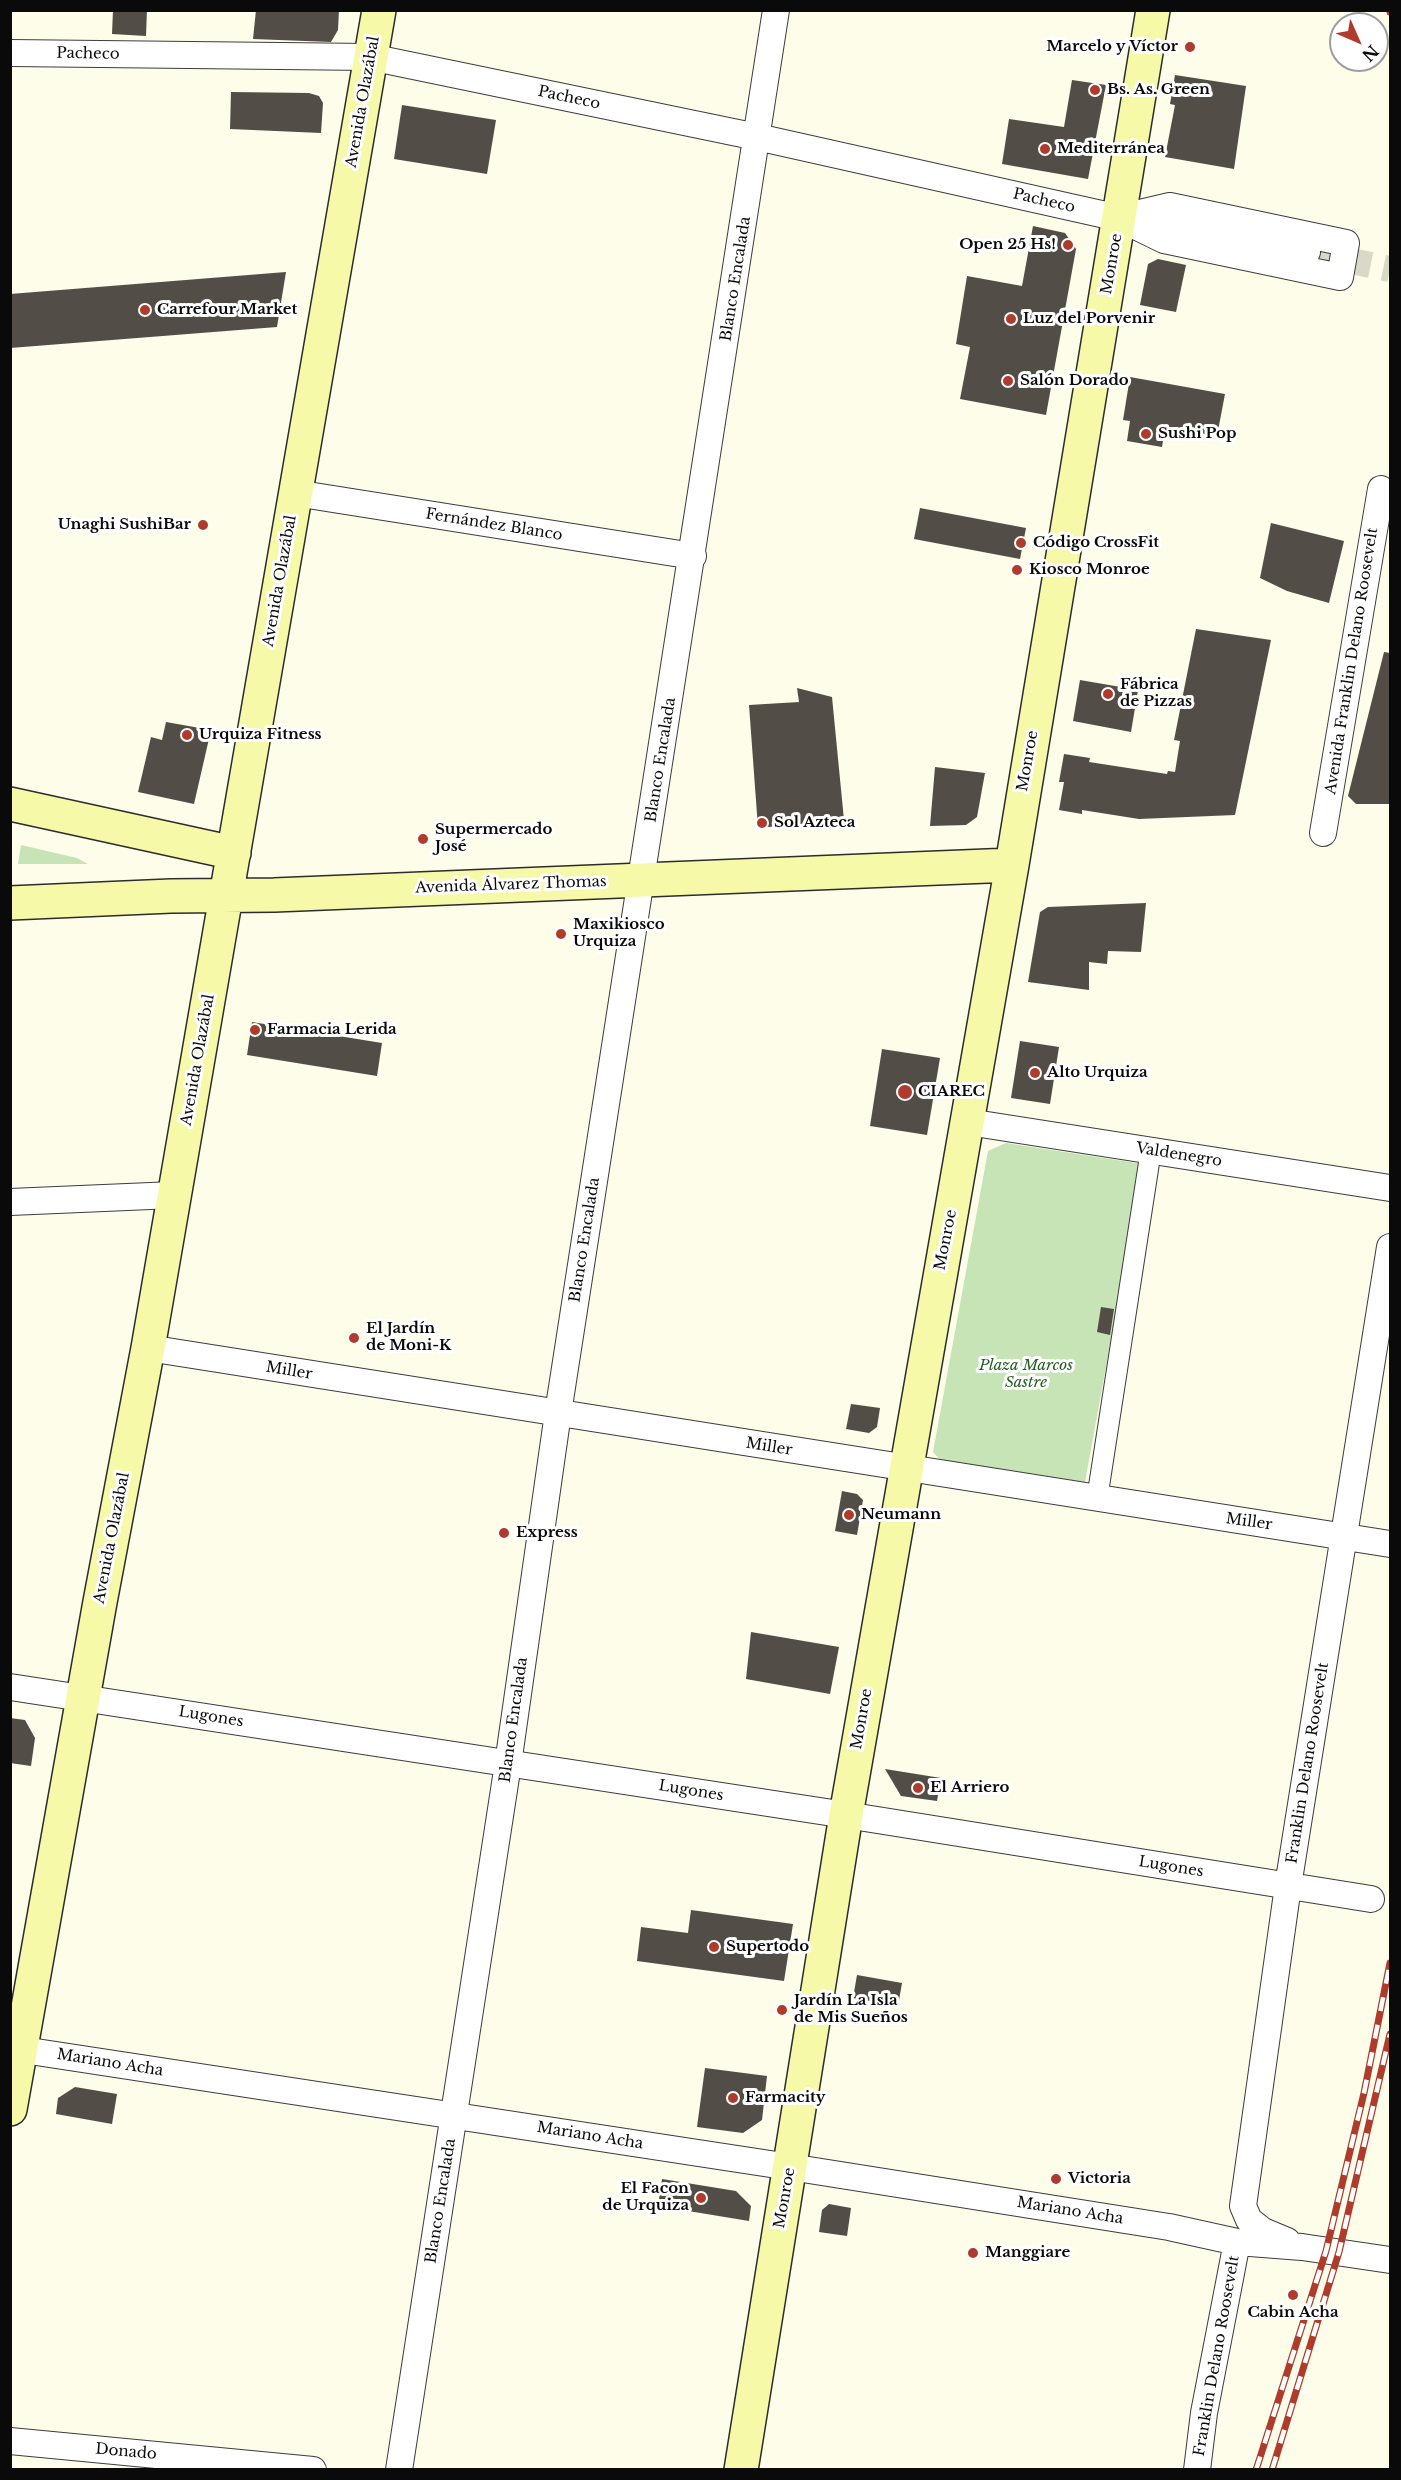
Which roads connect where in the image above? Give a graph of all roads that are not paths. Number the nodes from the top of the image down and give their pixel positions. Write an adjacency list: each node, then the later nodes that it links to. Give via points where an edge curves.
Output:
1 (379, 10): 5 (main road, Avenida Olazábal)
2 (776, 10): 6 (street, Blanco Encalada)
3 (1153, 10): 7 (main road, Monroe)
4 (10, 53): 5 (street, Pacheco)
5 (370, 57): 6 (street, Pacheco); 10 (main road, Avenida Olazábal)
6 (757, 137): 7 (street, Pacheco); 11 (street, Blanco Encalada)
7 (1119, 218): 7 (street, Pacheco, via 1164,240 1340,277 1346,243 1170,206); 8 (street, Pacheco); 15 (main road, Monroe)
8 (1307, 252)
9 (1381, 489): 13 (street, Avenida Franklin Delano Roosevelt)
10 (295, 493): 11 (street, Fernández Blanco); 14 (main road, Avenida Olazábal)
11 (693, 556): 16 (street, Blanco Encalada)
12 (10, 804): 14 (main road)
13 (1323, 833)
14 (234, 853): 17 (main road, Avenida Olazábal)
15 (1011, 865): 16 (main road, Avenida Álvarez Thomas); 19 (main road, Monroe)
16 (642, 880): 17 (main road, Avenida Álvarez Thomas); 26 (street, Blanco Encalada)
17 (226, 897): 18 (main road, Avenida Álvarez Thomas); 22 (main road, Avenida Olazábal)
18 (10, 903)
19 (968, 1122): 20 (street, Valdenegro); 27 (main road, Monroe)
20 (1151, 1150): 21 (street, Valdenegro); 28 (street)
21 (1390, 1188)
22 (174, 1195): 23 (street); 25 (main road, Avenida Olazábal)
23 (10, 1202)
24 (1390, 1246): 29 (street, Franklin Delano Roosevelt)
25 (148, 1348): 26 (street, Miller); 32 (main road, Avenida Olazábal)
26 (558, 1413): 27 (street, Miller); 33 (street, Blanco Encalada)
27 (905, 1469): 28 (street, Miller); 34 (main road, Monroe)
28 (1097, 1499): 29 (street, Miller)
29 (1344, 1536): 30 (street, Miller); 35 (street, Franklin Delano Roosevelt)
30 (1390, 1544)
31 (10, 1687): 32 (street, Lugones)
32 (84, 1698): 33 (street, Lugones); 37 (main road, Avenida Olazábal)
33 (508, 1764): 34 (street, Lugones); 39 (street, Blanco Encalada)
34 (846, 1815): 35 (street, Lugones); 40 (main road, Monroe)
35 (1288, 1886): 36 (street, Lugones); 41 (street, Franklin Delano Roosevelt)
36 (1371, 1899)
37 (15, 2048): 38 (main road, Avenida Olazábal); 39 (street, Mariano Acha)
38 (10, 2109)
39 (455, 2116): 40 (street, Mariano Acha); 48 (street, Blanco Encalada)
40 (790, 2166): 42 (street, Mariano Acha); 49 (main road, Monroe)
41 (1243, 2206): 42 (street, Mariano Acha, via 1224,2221); 44 (street, via 1249,2220 1263,2230)
42 (1169, 2227): 43 (street, Mariano Acha)
43 (1237, 2242): 44 (street, Mariano Acha); 50 (street, Franklin Delano Roosevelt)
44 (1302, 2247): 45 (street, Mariano Acha)
45 (1390, 2260)
46 (10, 2441): 47 (street, Donado)
47 (314, 2469)
48 (399, 2469)
49 (741, 2469)
50 (1197, 2469)

